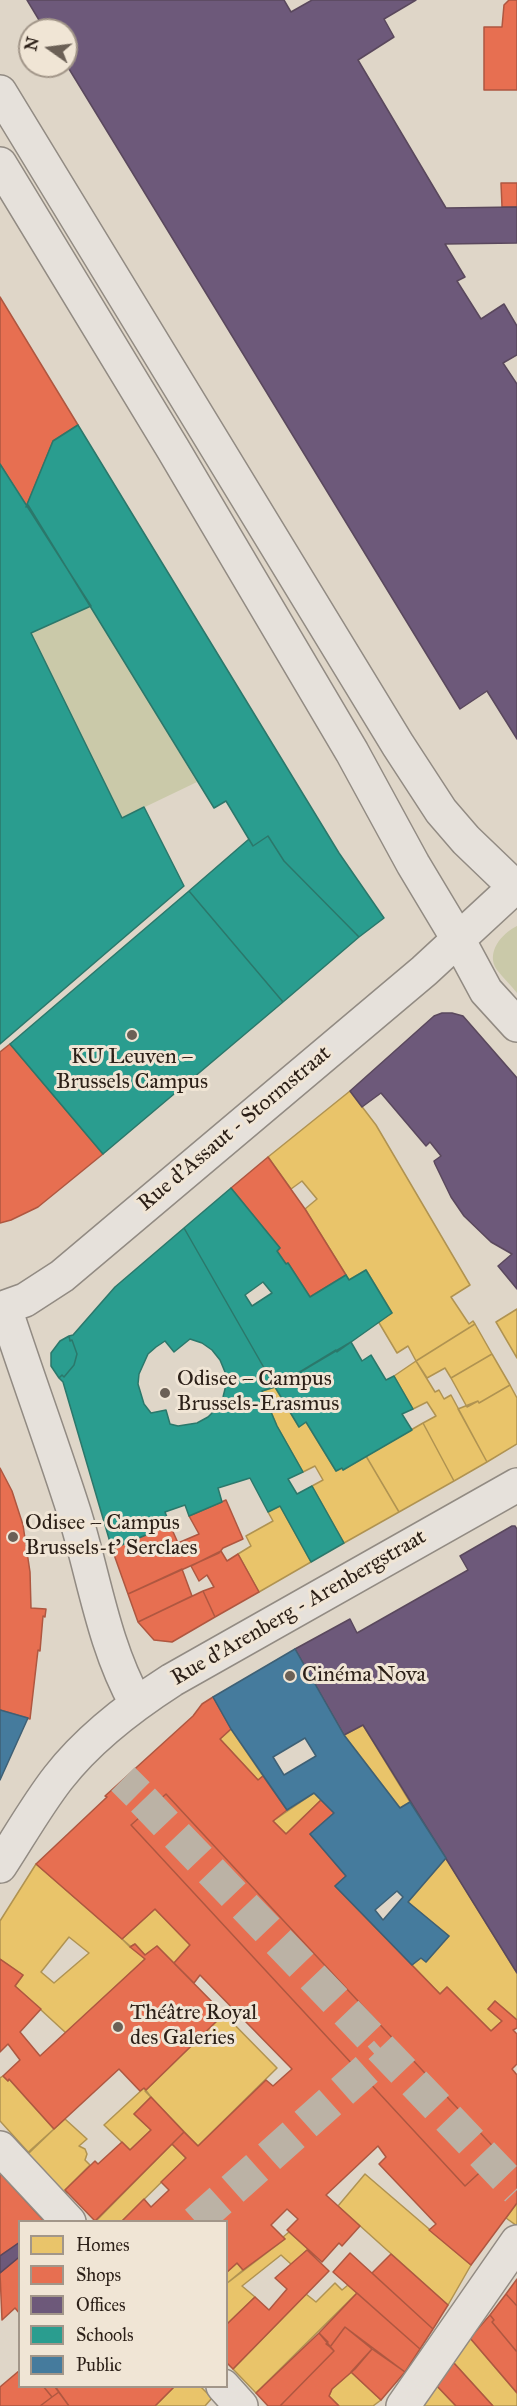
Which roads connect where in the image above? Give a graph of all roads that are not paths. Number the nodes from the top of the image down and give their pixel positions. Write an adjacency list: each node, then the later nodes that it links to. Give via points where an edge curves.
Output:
1 (0, 92): 3 (street, via 441,811)
2 (0, 164): 4 (street, via 173,448)
3 (516, 887): 4 (street, Rue d'Assaut - Stormstraat)
4 (458, 939): 5 (street, via 486,991); 6 (street, Rue d'Assaut - Stormstraat, via 62,1276 25,1300)
5 (517, 1025)
6 (2, 1308): 8 (street, via 74,1513 111,1649)
7 (517, 1485): 8 (street, Rue d'Arenberg - Arenbergstraat)
8 (136, 1703): 9 (street, Rue d'Arenberg - Arenbergstraat, via 90,1743 58,1778)
9 (0, 1866)
10 (0, 2148): 11 (street)
11 (67, 2220)
12 (517, 2242): 14 (street, via 477,2280)
13 (225, 2388): 15 (street)
14 (406, 2405)
15 (241, 2406)

